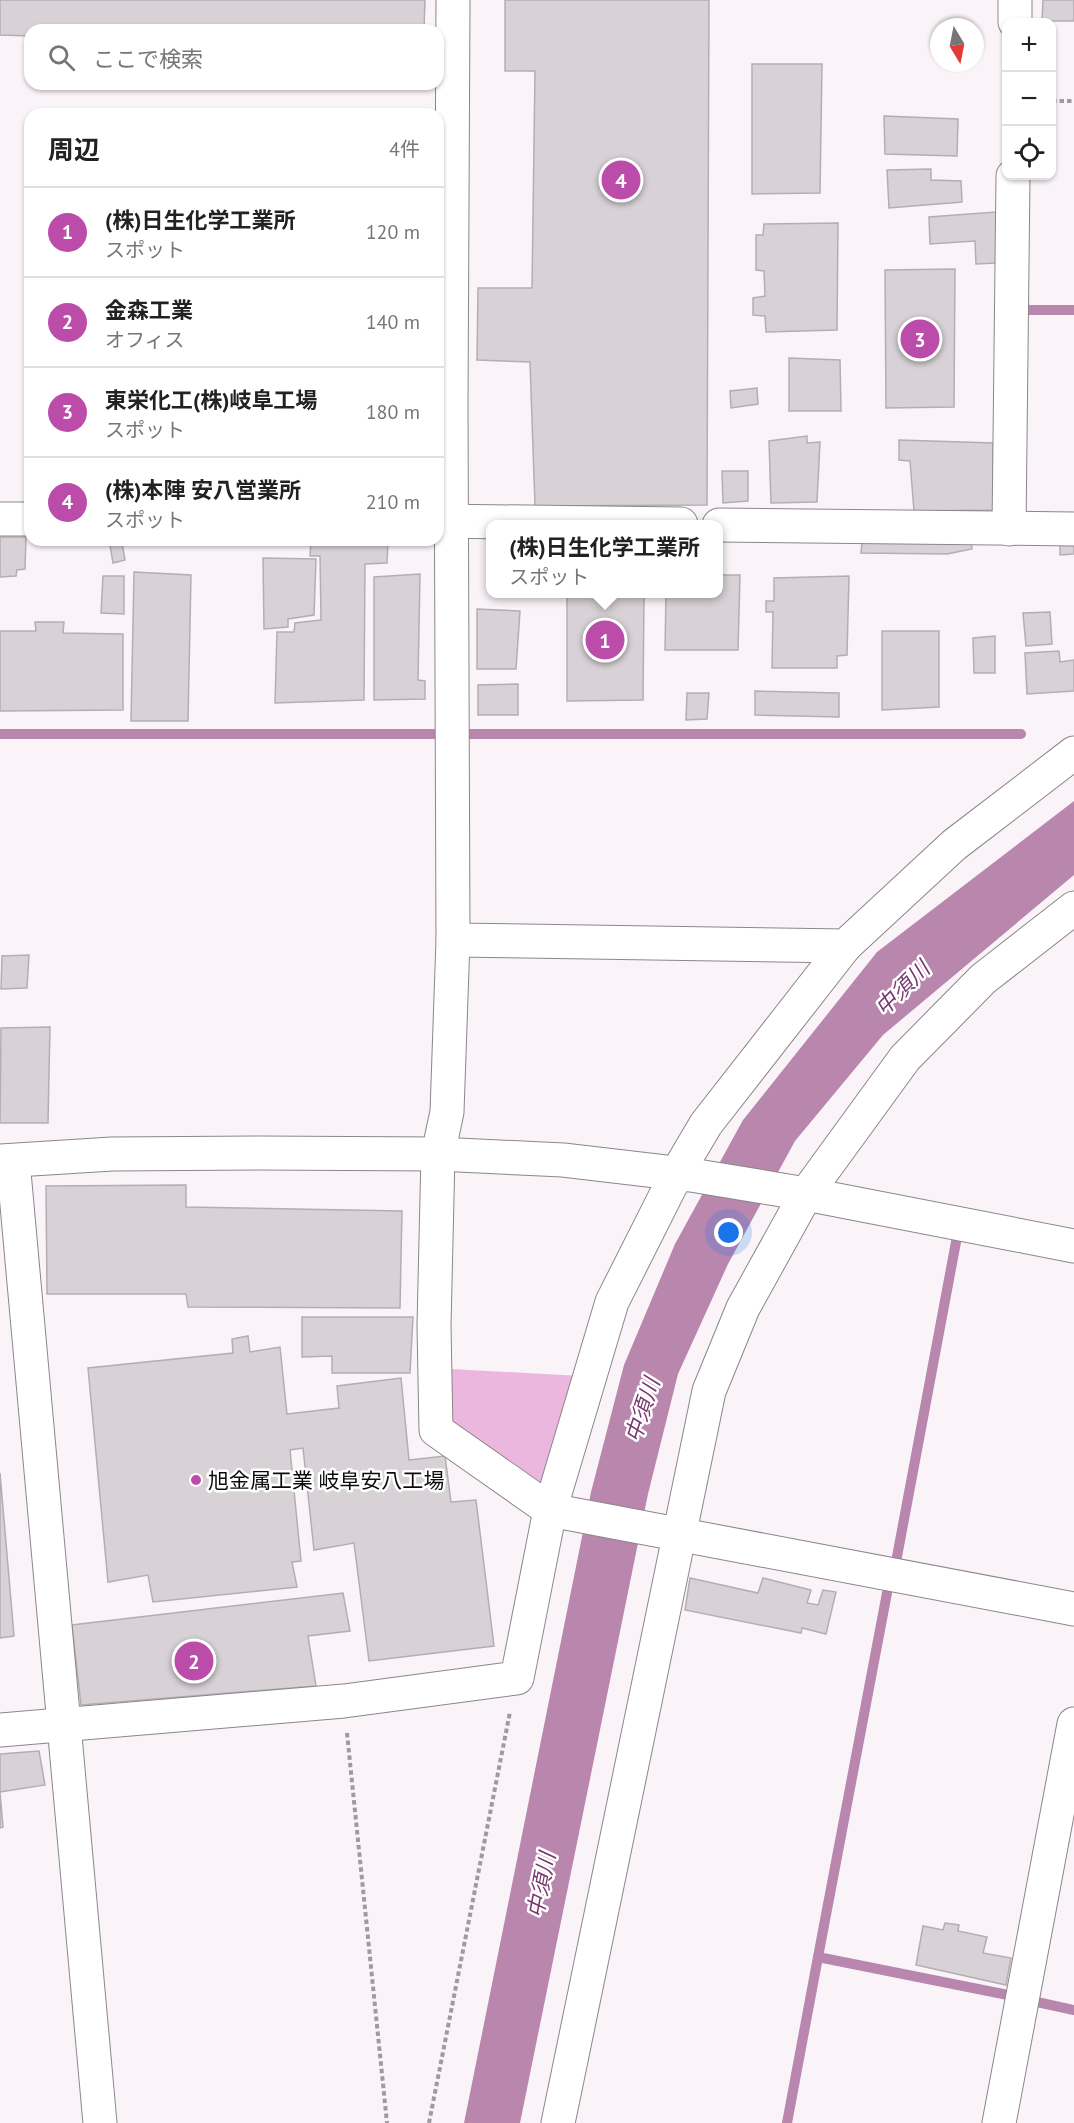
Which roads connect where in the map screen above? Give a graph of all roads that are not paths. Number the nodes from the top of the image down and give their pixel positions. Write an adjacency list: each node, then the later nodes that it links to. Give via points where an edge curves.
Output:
1 (453, 0): 7 (street)
2 (1015, 0): 3 (street)
3 (1015, 18)
4 (1013, 180): 10 (street)
5 (0, 519): 6 (street)
6 (24, 519)
7 (445, 521): 8 (street); 14 (street)
8 (486, 522)
9 (723, 525): 10 (street)
10 (1009, 529): 11 (street)
11 (1074, 529)
12 (1074, 753): 15 (street, via 954,845)
13 (1074, 908): 19 (street, via 983,979 905,1058)
14 (453, 940): 15 (street); 16 (street, via 447,1112)
15 (844, 946): 18 (street, via 706,1125)
16 (438, 1154): 17 (street, via 112,1154); 18 (street, via 563,1160); 21 (street, via 436,1430)
17 (7, 1161): 24 (street)
18 (684, 1174): 19 (street); 21 (street, via 612,1302)
19 (801, 1193): 20 (street); 22 (street, via 743,1308 709,1391)
20 (1074, 1246)
21 (557, 1512): 22 (street); 24 (street, via 517,1678 344,1701)
22 (667, 1533): 23 (street); 28 (street)
23 (1074, 1609)
24 (63, 1724): 26 (street); 27 (street)
25 (1074, 1724): 29 (street)
26 (0, 1730)
27 (100, 2123)
28 (558, 2123)
29 (999, 2123)

